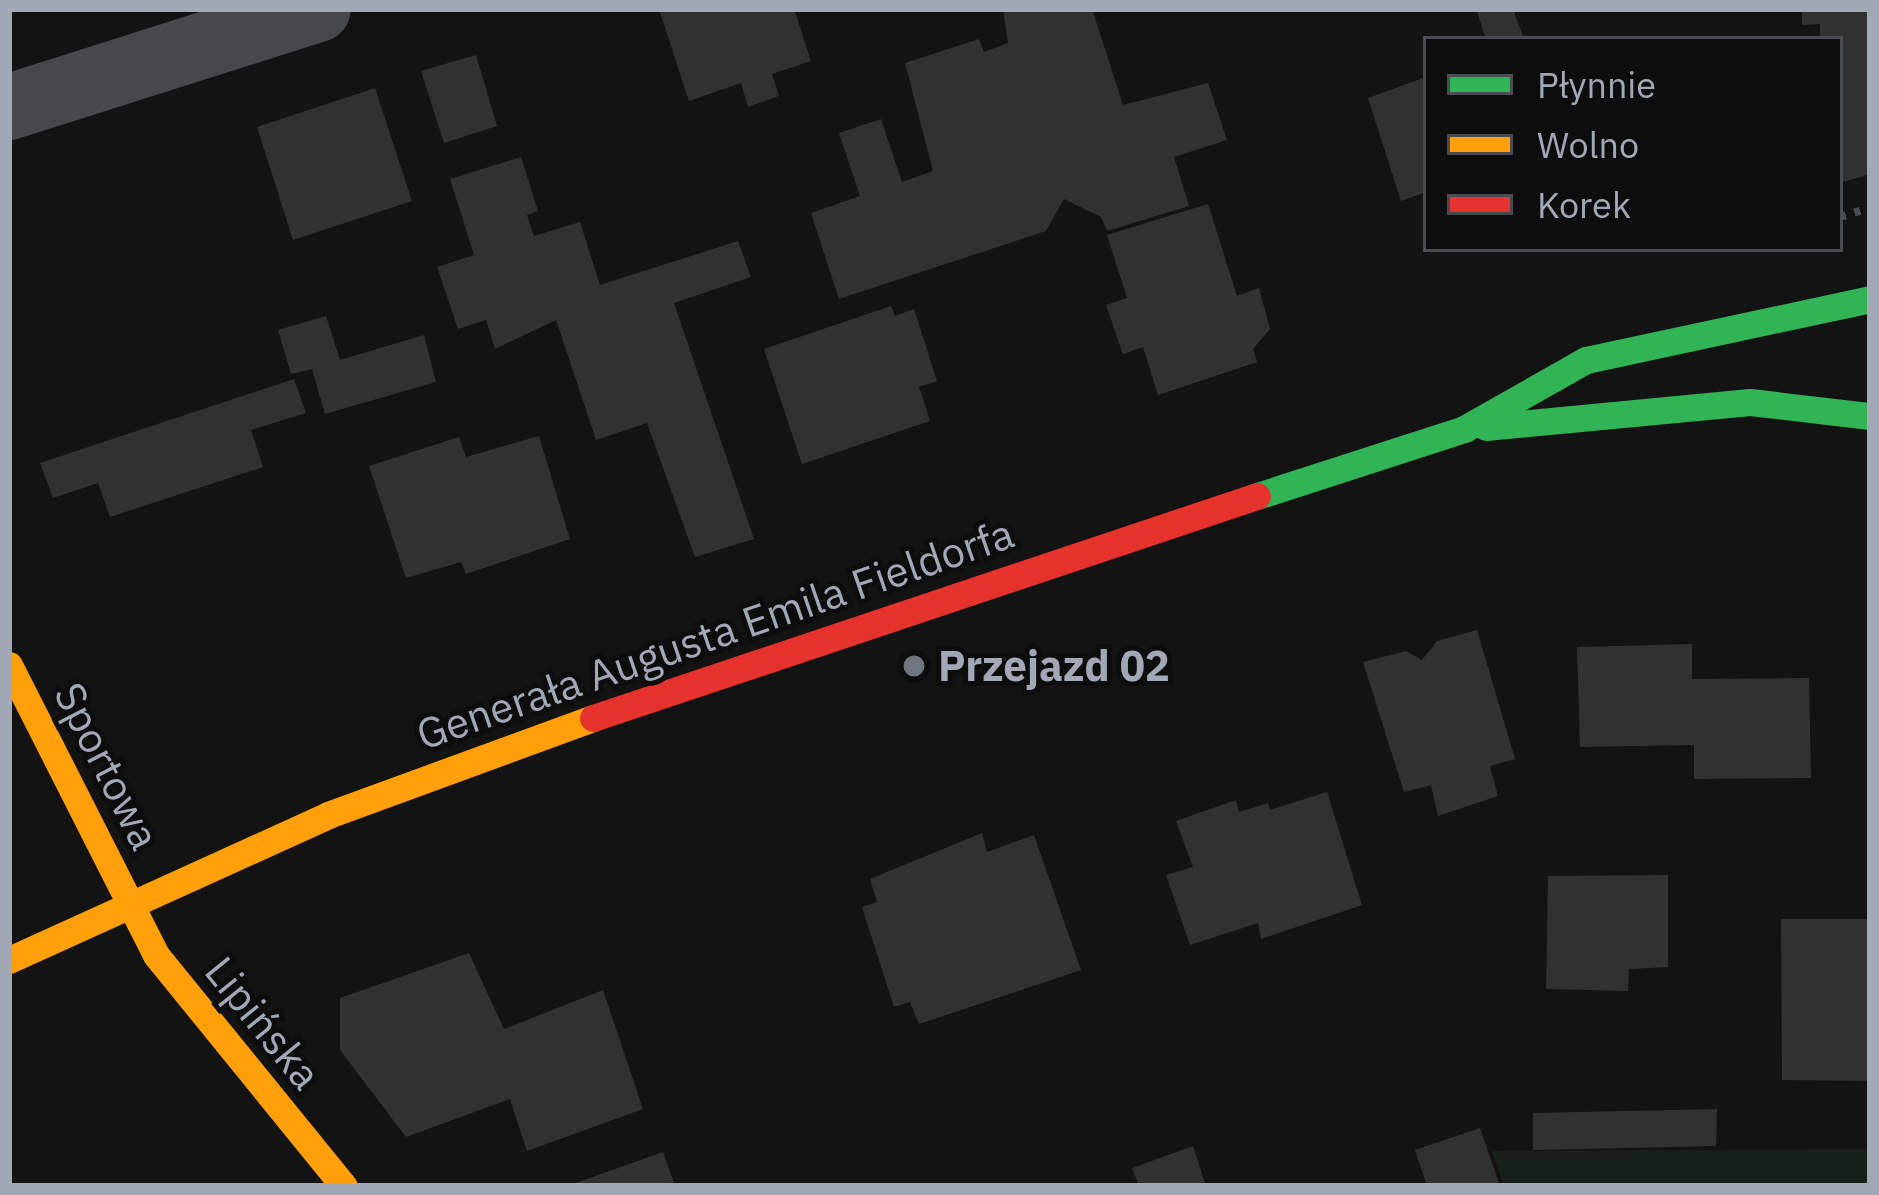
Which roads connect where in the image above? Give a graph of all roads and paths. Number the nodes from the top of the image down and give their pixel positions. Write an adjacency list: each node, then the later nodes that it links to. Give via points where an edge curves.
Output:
1 (318, 9): 2 (street)
2 (9, 106)
3 (1870, 299): 5 (street, Generała Augusta Emila Fieldorfa, via 1586,360)
4 (1870, 416): 5 (street, Generała Augusta Emila Fieldorfa, via 1750,402)
5 (1464, 429): 7 (street, Generała Augusta Emila Fieldorfa, via 770,653 328,815)
6 (9, 664): 7 (street, Sportowa)
7 (129, 904): 8 (street, Generała Augusta Emila Fieldorfa); 9 (street, Lipińska, via 207,1027)
8 (9, 961)
9 (344, 1186)

